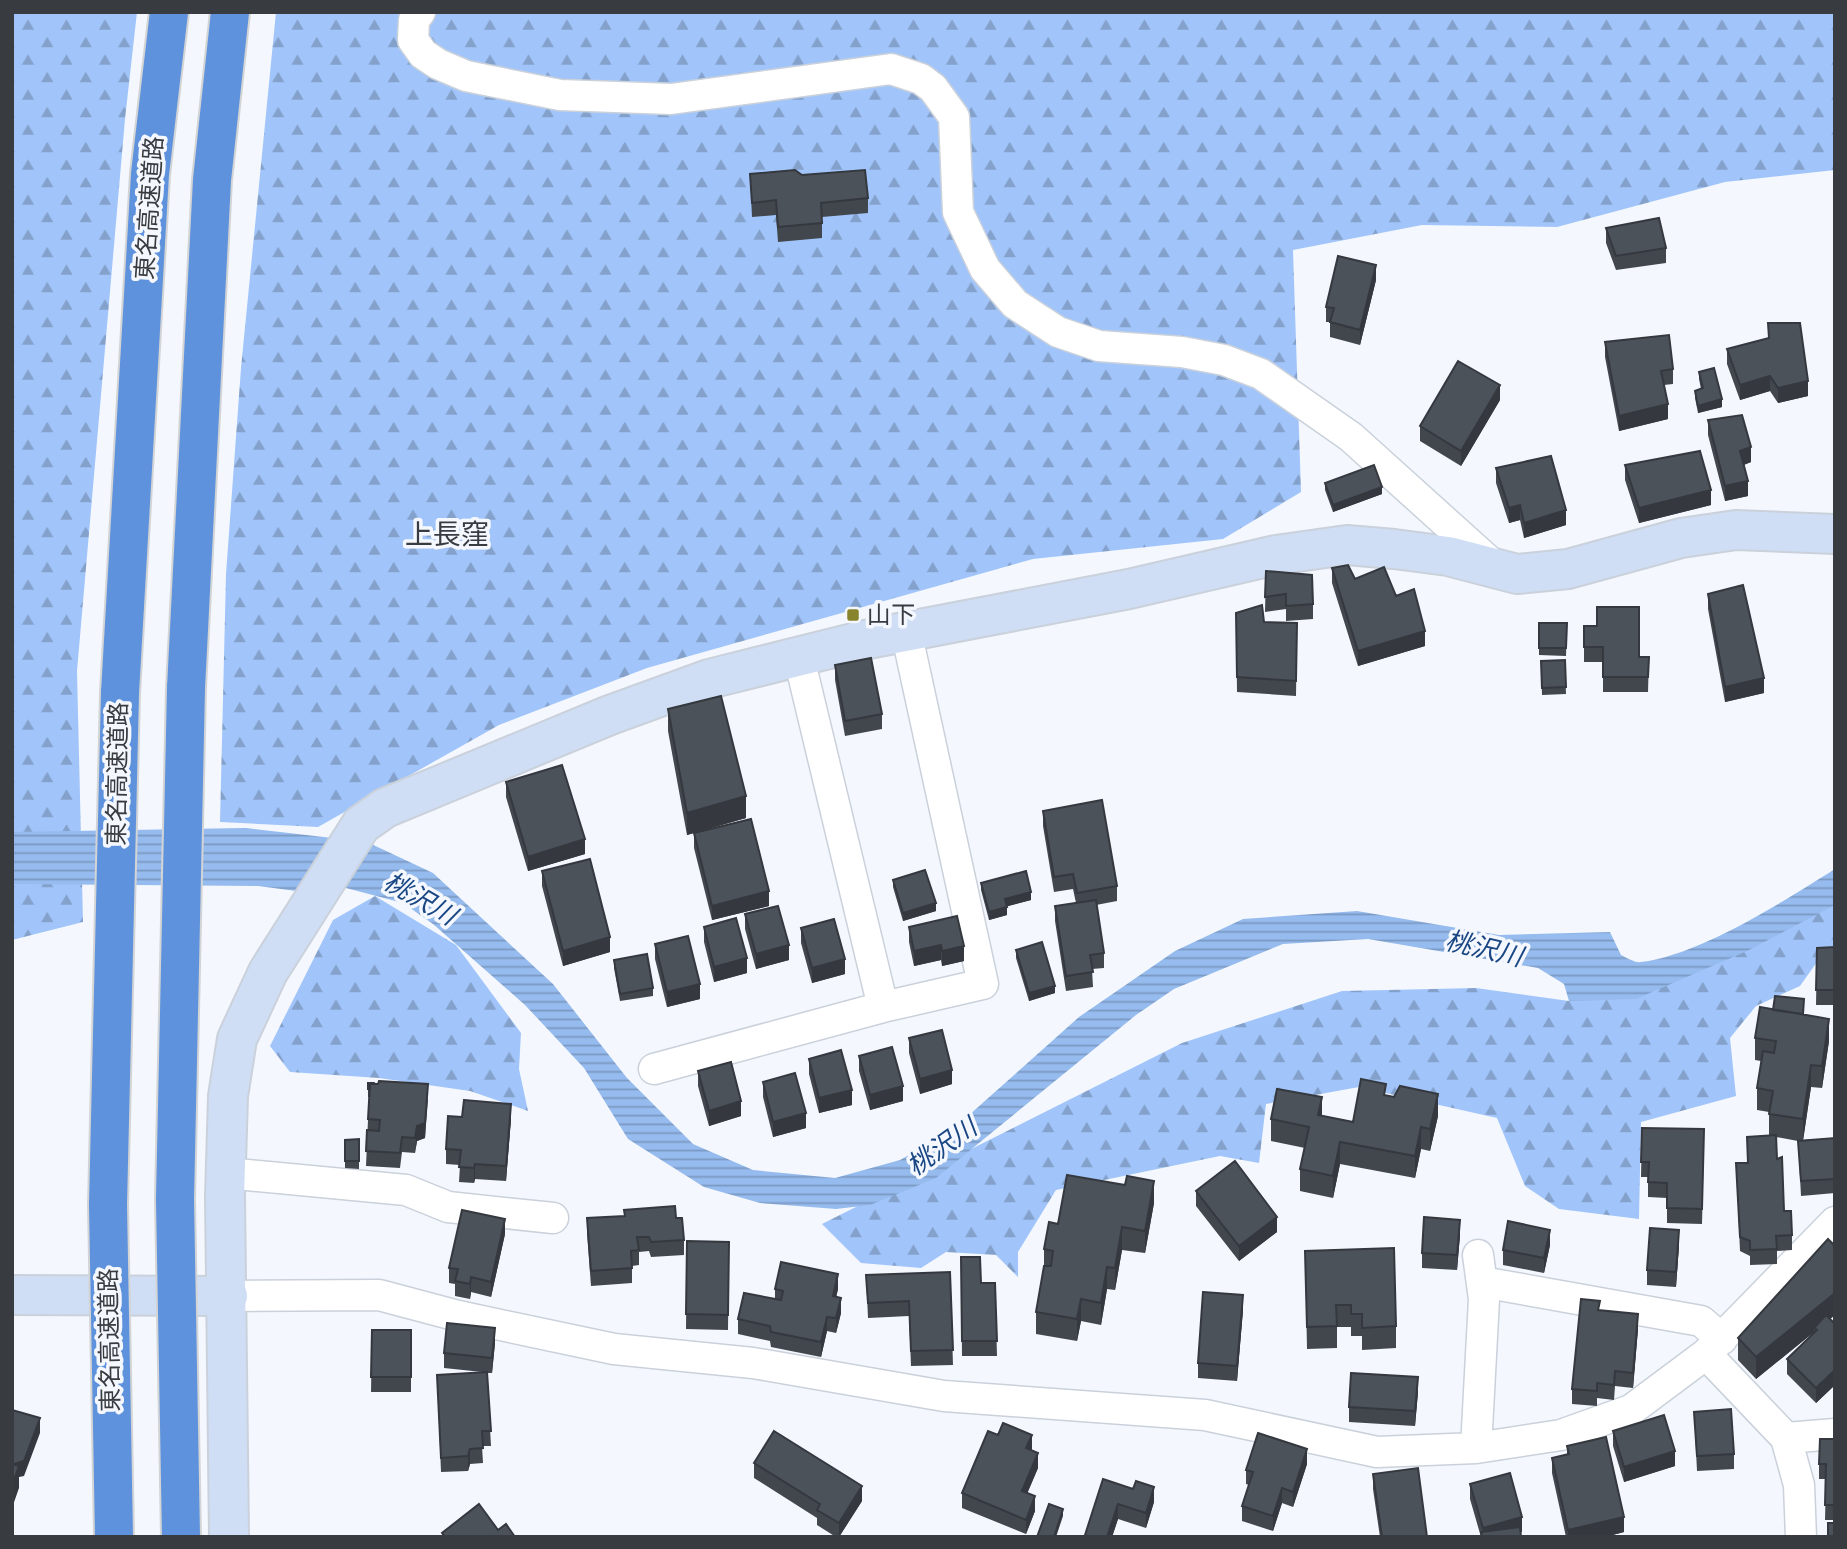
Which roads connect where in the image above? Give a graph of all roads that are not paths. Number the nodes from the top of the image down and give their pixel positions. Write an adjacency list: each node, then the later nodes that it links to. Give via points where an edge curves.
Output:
1 (169, 12): 19 (highway, 東名高速道路, bridge, via 150,174 120,694 108,1205)
2 (230, 12): 20 (highway, bridge, via 212,180 186,688 175,1199)
3 (420, 12): 5 (street, via 414,20 413,40 423,54 439,64 466,76 560,95 671,99 891,69 921,79 954,117 958,212 985,269 1015,304 1058,332 1099,346 1182,352 1224,360 1261,374 1351,436)
4 (1835, 534): 5 (street, via 1735,530 1681,538 1568,569 1517,574)
5 (1493, 565): 6 (street, via 1348,545 1276,555 1129,589)
6 (906, 631): 7 (street); 8 (street, via 983,984)
7 (799, 658): 8 (street); 10 (street, via 709,679 610,715 385,807 360,825 268,972 237,1039 228,1096)
8 (883, 1007): 9 (street)
9 (654, 1069)
10 (226, 1173): 11 (street, via 406,1190 448,1207); 14 (street)
11 (553, 1218)
12 (1835, 1222): 15 (street)
13 (12, 1295): 14 (street)
14 (228, 1296): 18 (street, via 379,1295 614,1349 753,1363 944,1396 1205,1415 1377,1452); 21 (street)
15 (1714, 1347): 17 (street); 18 (street, via 1631,1410 1561,1435); 18 (street, via 1701,1321 1480,1268 1484,1299)
16 (1835, 1434): 17 (street)
17 (1786, 1438): 22 (street, via 1799,1485)
18 (1476, 1448)
19 (114, 1537)
20 (181, 1537)
21 (229, 1537)
22 (1801, 1537)

